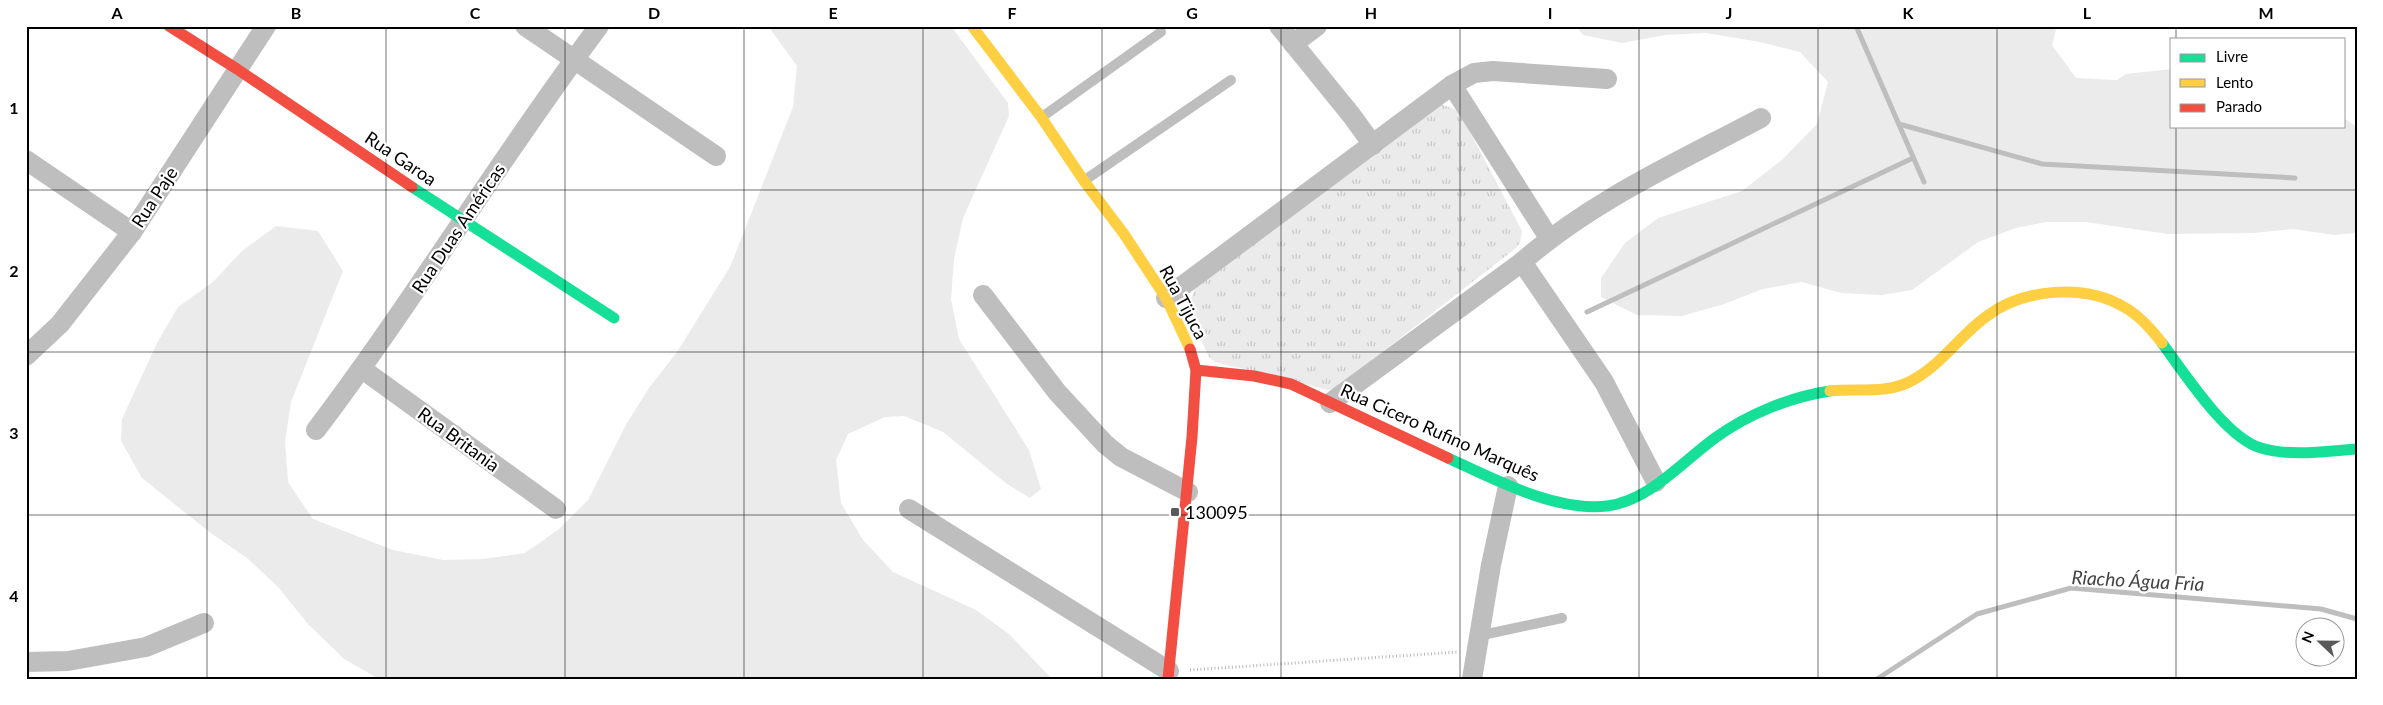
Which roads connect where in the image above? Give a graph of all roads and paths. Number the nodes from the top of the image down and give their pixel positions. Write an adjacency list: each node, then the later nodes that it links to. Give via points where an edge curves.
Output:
1 (170, 26): 11 (street, Rua Garoa)
2 (266, 26): 11 (street, Rua Paje)
3 (525, 26): 10 (street)
4 (599, 26): 10 (street, Rua Duas Américas)
5 (972, 26): 15 (street, Rua Tijuca)
6 (1279, 26): 9 (street)
7 (1317, 26): 9 (street)
8 (1161, 32): 15 (lane)
9 (1293, 44): 17 (street)
10 (575, 58): 18 (street); 21 (street, Rua Duas Américas)
11 (237, 69): 21 (street, Rua Garoa); 22 (street, Rua Paje)
12 (1607, 79): 14 (street, via 1493,71 1474,73)
13 (1231, 80): 20 (lane)
14 (1452, 85): 17 (street); 23 (street)
15 (1041, 117): 20 (street, Rua Tijuca)
16 (1761, 118): 23 (street, via 1603,204)
17 (1373, 145): 26 (street)
18 (716, 156)
19 (26, 160): 22 (street)
20 (1084, 181): 26 (street, Rua Tijuca)
21 (462, 221): 27 (street, Rua Garoa); 29 (street, Rua Duas Américas)
22 (132, 232): 28 (street, Rua Paje, via 60,324)
23 (1549, 238): 24 (street)
24 (1522, 262): 31 (street); 34 (street, via 1604,382)
25 (983, 295): 36 (street, via 1057,392 1105,444 1121,457)
26 (1166, 298): 30 (street, Rua Tijuca, via 1182,327)
27 (614, 318)
28 (26, 356)
29 (362, 369): 32 (street, Rua Duas Américas); 37 (street, Rua Britania)
30 (1196, 370): 31 (street, Rua Cicero Rufino Marquês, via 1254,376 1291,384); 36 (street, Rua Tijuca)
31 (1330, 403): 35 (street, Rua Cicero Rufino Marquês)
32 (316, 430)
33 (2357, 449): 34 (street, Rua Cicero Rufino Marquês, via 2276,450 2256,447 2237,435 2202,397 2135,312 2102,297 2047,294 2015,300 1992,311 1919,376 1897,387 1878,391 1832,391 1777,405 1728,429)
34 (1656, 482): 35 (street, Rua Cicero Rufino Marquês, via 1617,504 1593,506 1544,498)
35 (1508, 486): 41 (street)
36 (1188, 492): 43 (street, Rua Tijuca)
37 (556, 509)
38 (909, 509): 43 (street)
39 (1562, 618): 41 (lane)
40 (204, 623): 42 (street, via 146,647 68,660)
41 (1477, 644): 43 (path); 44 (street)
42 (26, 662)
43 (1169, 675)
44 (1472, 679)

